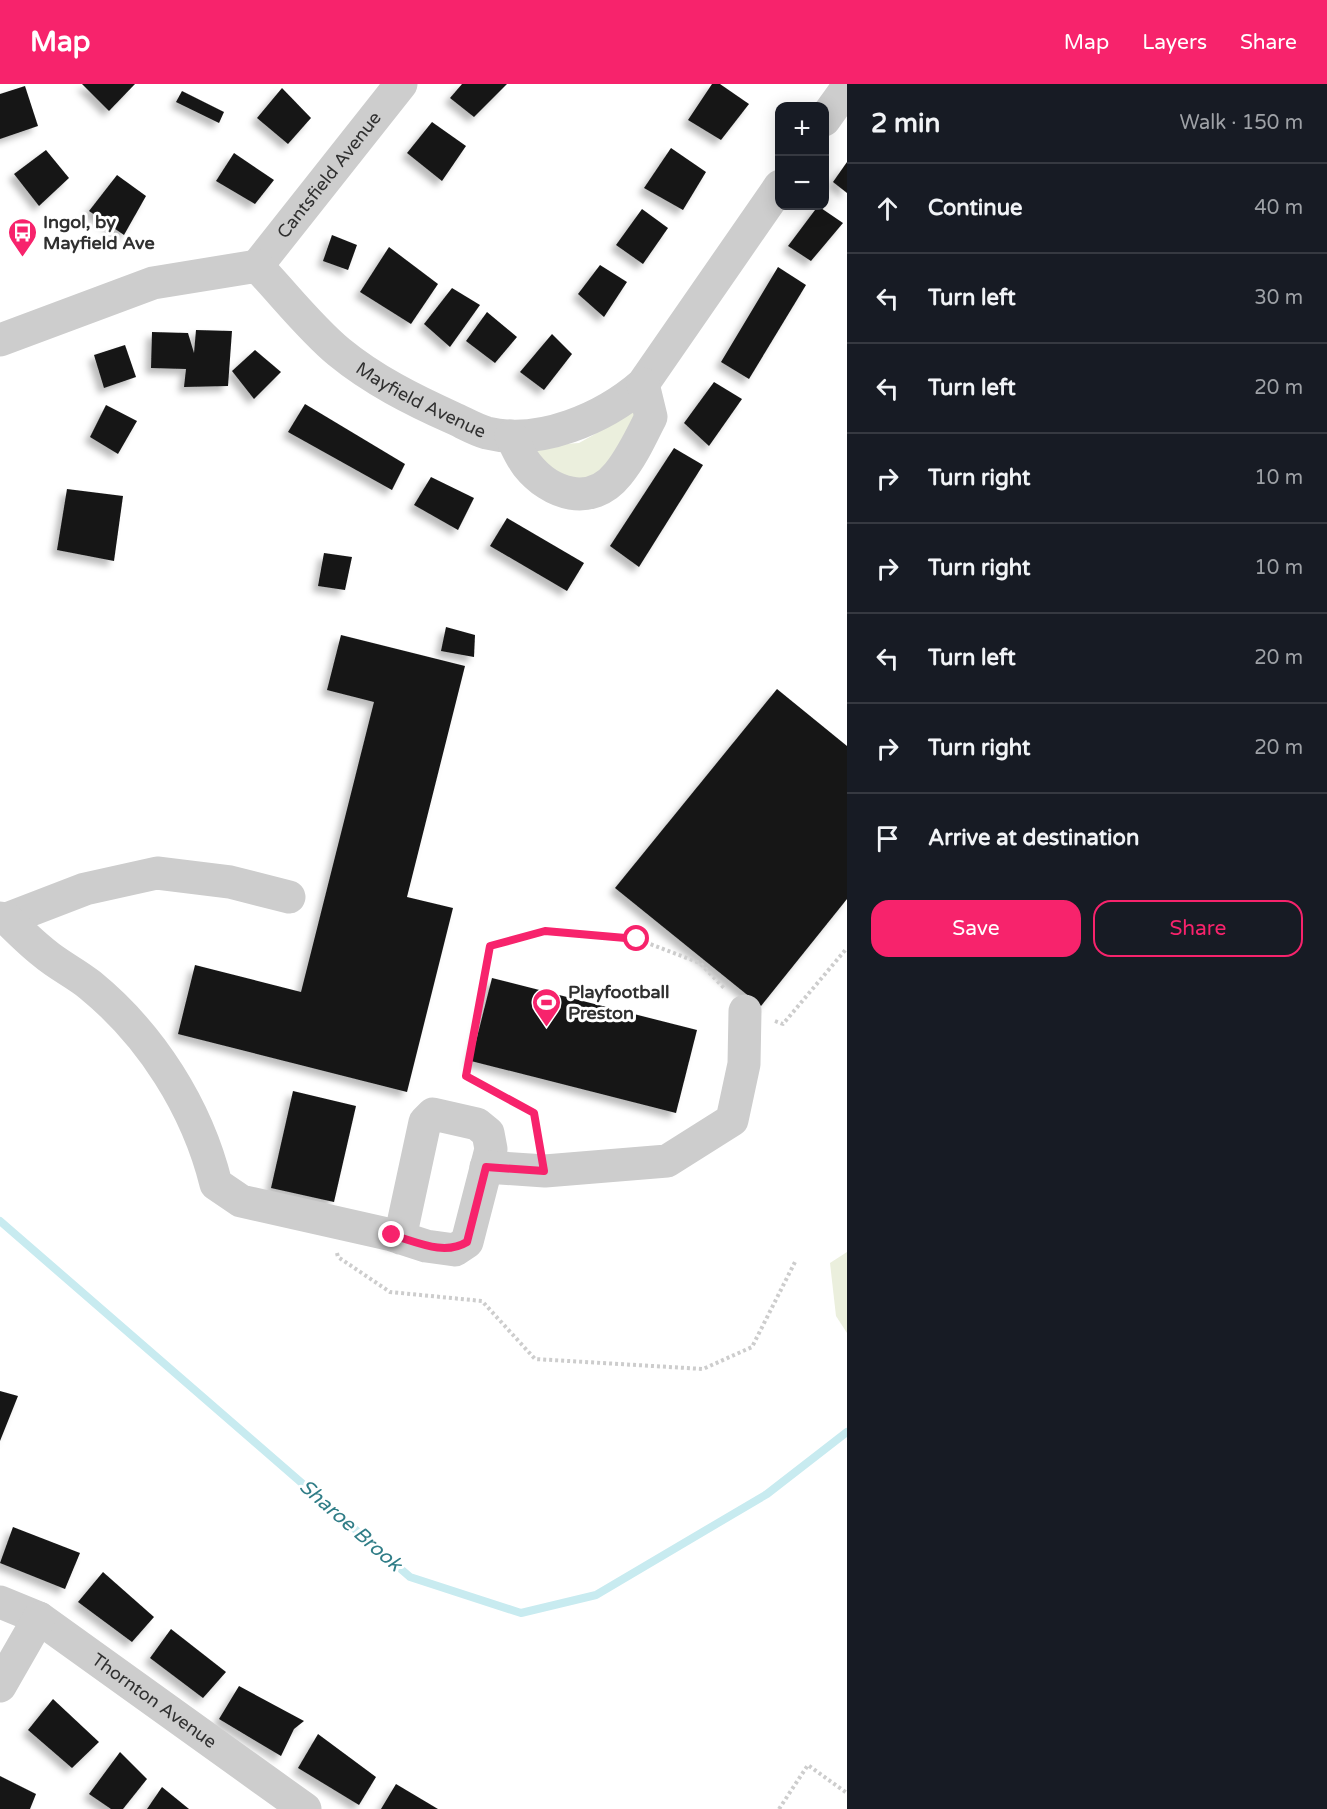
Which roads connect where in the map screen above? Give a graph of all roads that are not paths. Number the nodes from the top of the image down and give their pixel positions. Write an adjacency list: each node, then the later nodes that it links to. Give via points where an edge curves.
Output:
1 (401, 84): 5 (street, Cantsfield Avenue)
2 (847, 88): 3 (street)
3 (829, 114)
4 (775, 193): 7 (street, Mayfield Avenue)
5 (257, 266): 6 (street, via 153,283); 8 (street, Mayfield Avenue, via 338,351 408,398 486,433)
6 (0, 340)
7 (643, 384): 8 (street, Mayfield Avenue, via 625,400 572,426); 8 (street, via 651,417 617,476 598,490 574,496 546,483 526,464)
8 (511, 436)
9 (289, 897): 10 (street, via 230,882 157,873 85,889)
10 (3, 919): 13 (street, via 90,985 129,1023 166,1069 195,1121 216,1184 241,1201)
11 (745, 1011): 12 (street, via 744,1064 732,1120 667,1161 544,1171)
12 (486, 1167): 13 (street, via 467,1242 455,1250); 13 (street, via 491,1149 488,1133 477,1124 433,1114 425,1122)
13 (400, 1238)
14 (0, 1602): 15 (street, Thornton Avenue)
15 (39, 1618): 16 (street); 17 (street, Thornton Avenue)
16 (0, 1686)
17 (305, 1809)

